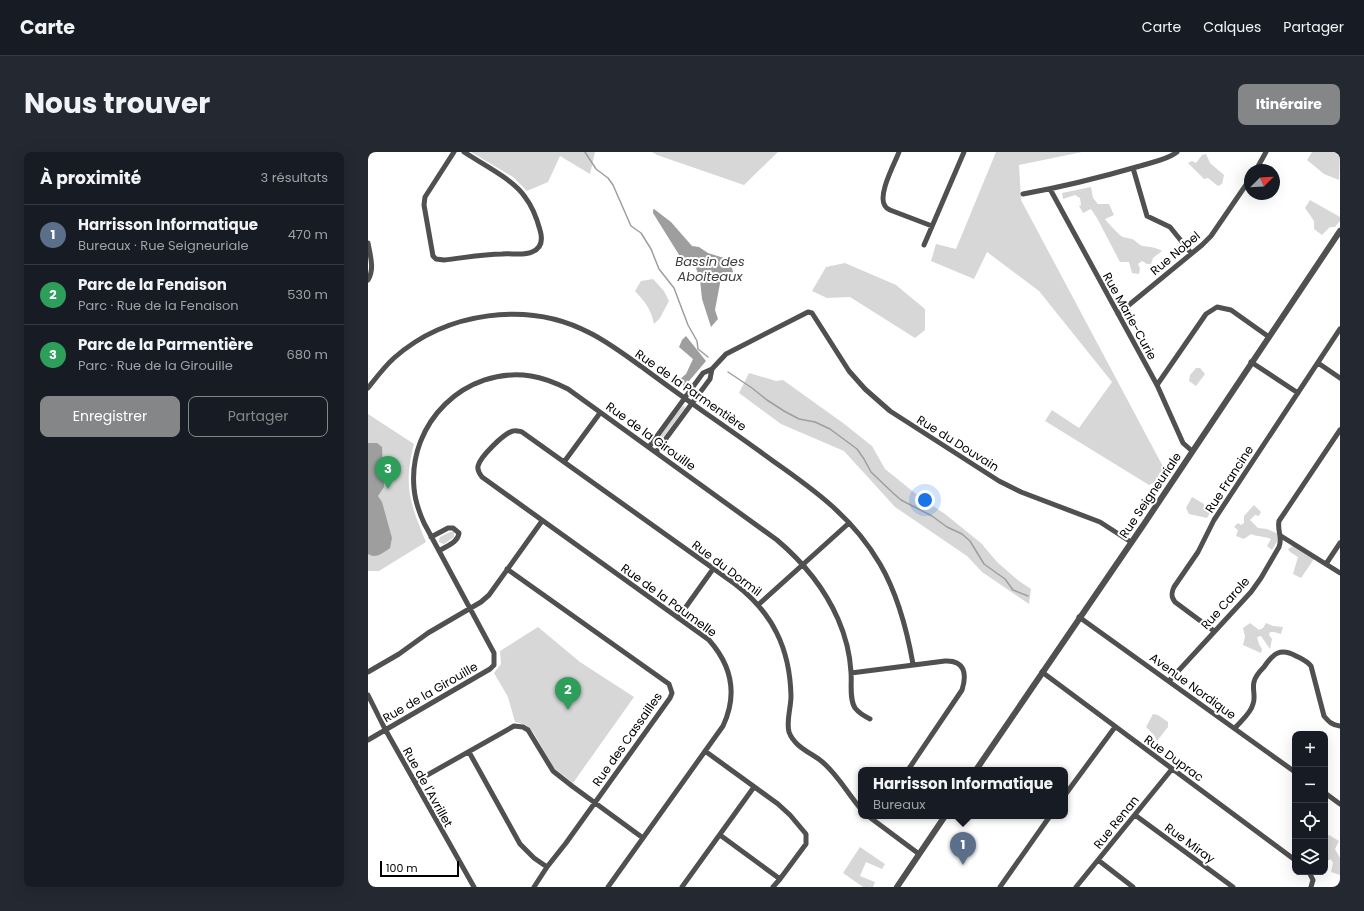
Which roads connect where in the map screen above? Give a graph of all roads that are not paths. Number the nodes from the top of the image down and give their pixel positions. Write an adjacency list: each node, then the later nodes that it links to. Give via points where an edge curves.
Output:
1 (454, 152): 2 (street, via 425,197 424,206 433,256 444,260 530,253 540,247 542,237 539,226 525,196 506,179)
2 (464, 152)
3 (899, 152): 12 (street, via 884,190 885,206)
4 (964, 152): 12 (street)
5 (1177, 152): 8 (street, via 1168,158)
6 (1266, 152): 7 (street)
7 (1259, 164)
8 (1133, 168): 10 (street); 17 (street, via 1147,216 1170,226)
9 (1244, 188): 17 (street, Rue Nobel, via 1210,236)
10 (1050, 189): 11 (street); 19 (street, Rue Marie-Curie)
11 (1023, 194)
12 (932, 226): 16 (street)
13 (1340, 231): 14 (street, Rue Seigneuriale)
14 (1338, 240): 21 (street, Rue Seigneuriale)
15 (368, 243): 18 (street, via 372,269)
16 (924, 245)
17 (1191, 253): 19 (street, Rue Nobel)
18 (368, 280)
19 (1118, 314): 26 (street, Rue Marie-Curie)
20 (1340, 329): 23 (street, Rue Francine)
21 (1269, 337): 22 (street, Rue Seigneuriale); 26 (street, via 1231,310 1217,306 1206,314)
22 (1252, 362): 28 (street); 34 (street, Rue Seigneuriale)
23 (1318, 363): 25 (street); 28 (street, Rue Francine)
24 (712, 370): 29 (street, via 703,373); 30 (street, via 710,379); 41 (street, Rue du Douvain, via 726,354 808,312 812,313 849,371 890,411 999,481 1100,522)
25 (1340, 378)
26 (1157, 385): 34 (street, Rue Marie-Curie, via 1183,443)
27 (368, 388): 29 (street, Rue de la Parmentière, via 395,358 415,343 444,328 496,314 522,314 566,322 589,332)
28 (1298, 393): 53 (street, Rue Francine, via 1214,520 1198,552 1172,592 1172,598 1179,606)
29 (684, 397): 30 (street, Rue de la Parmentière); 33 (street)
30 (692, 403): 35 (street); 38 (street, Rue de la Parmentière, via 813,489)
31 (600, 413): 33 (street, Rue de la Girouille); 36 (street); 40 (street, Rue de la Girouille, via 568,389 551,381 514,374 475,383 451,398 433,416 415,458 413,474 417,505)
32 (1340, 430): 39 (street, Rue Carole, via 1279,521)
33 (649, 447): 35 (street, Rue de la Girouille)
34 (1192, 451): 41 (street, Rue Seigneuriale)
35 (656, 452): 44 (street, Rue de la Girouille, via 777,540)
36 (564, 462): 37 (street, Rue de la Paumelle, via 516,430 511,431 491,448 478,466 482,477); 47 (street, Rue du Dormil)
37 (542, 521): 46 (street); 52 (street, Rue de la Paumelle)
38 (849, 523): 44 (street); 54 (street, Rue de la Parmentière, via 871,549 891,586 902,614)
39 (1281, 536): 45 (street); 53 (street, Rue Carole, via 1279,547 1261,578)
40 (431, 537): 43 (street, Rue de la Girouille); 43 (street, via 448,528 453,528 459,533 459,538)
41 (1131, 542): 51 (street, Rue Seigneuriale)
42 (1340, 543): 45 (street)
43 (439, 551): 50 (street, Rue de la Girouille)
44 (803, 564): 49 (street); 57 (street, Rue de la Girouille, via 823,591 838,620 848,650)
45 (1326, 564): 48 (street)
46 (507, 569): 50 (street, via 488,595); 76 (street, Rue des Cassailles, via 671,688 670,698)
47 (713, 569): 49 (street, Rue du Dormil); 52 (street)
48 (1340, 573)
49 (758, 605): 78 (street, Rue du Dormil, via 778,634 788,662 791,679 788,722 793,740 829,768)
50 (471, 610): 55 (street, via 428,633); 64 (street, Rue de la Girouille, via 494,653 494,665)
51 (1079, 617): 56 (street, Rue Seigneuriale); 58 (street, Avenue Nordique)
52 (678, 618): 66 (street, Rue de la Paumelle, via 709,640 724,660 728,671 732,698 729,713)
53 (1214, 631): 58 (street, Rue Carole)
54 (913, 664): 57 (street); 68 (street, via 954,660 963,668 965,675 962,690)
55 (368, 672)
56 (1042, 672): 62 (street, Rue Duprac); 69 (street, Rue Seigneuriale)
57 (851, 673): 60 (street, Rue de la Girouille, via 853,703 860,714)
58 (1169, 681): 63 (street, Avenue Nordique)
59 (368, 695): 64 (street, Rue de l'Avrillet)
60 (870, 719)
61 (1340, 726): 63 (street, via 1329,723 1324,716 1311,666 1283,651 1270,658 1256,676 1253,705)
62 (1115, 727): 70 (street, Rue Duprac); 74 (street)
63 (1235, 728): 71 (street, Avenue Nordique)
64 (385, 729): 65 (street, Rue de la Girouille); 72 (street, Rue de l'Avrillet)
65 (368, 740)
66 (705, 751): 73 (street); 86 (street, Rue de la Paumelle)
67 (469, 752): 72 (street); 76 (street, via 514,726 523,727 528,730 553,771); 90 (street, via 520,844)
68 (910, 767)
69 (978, 767)
70 (1172, 769): 79 (street, Rue Renan); 88 (street, Rue Duprac)
71 (1292, 770)
72 (415, 782): 93 (street, Rue de l'Avrillet)
73 (754, 787): 85 (street); 92 (street, via 778,804 806,834 806,844)
74 (1068, 791)
75 (1328, 795): 77 (street)
76 (595, 803): 86 (street); 90 (street, Rue des Cassailles)
77 (1340, 804)
78 (858, 805)
79 (1135, 815): 89 (street, Rue Renan); 102 (street, Rue Miray)
80 (871, 819): 84 (street)
81 (876, 819): 84 (street)
82 (943, 819): 87 (street)
83 (1048, 819): 99 (street)
84 (874, 822): 87 (street)
85 (720, 835): 92 (street); 96 (street)
86 (643, 838): 95 (street, Rue de la Paumelle)
87 (919, 854): 98 (street)
88 (1292, 858)
89 (1098, 860): 100 (street, Rue Renan); 101 (street)
90 (547, 867): 94 (street, Rue des Cassailles)
91 (1310, 875): 103 (street, via 1313,880)
92 (780, 879): 97 (street)
93 (474, 887)
94 (534, 887)
95 (608, 887)
96 (682, 887)
97 (772, 887)
98 (897, 887)
99 (1000, 887)
100 (1076, 887)
101 (1133, 887)
102 (1233, 887)
103 (1311, 887)

